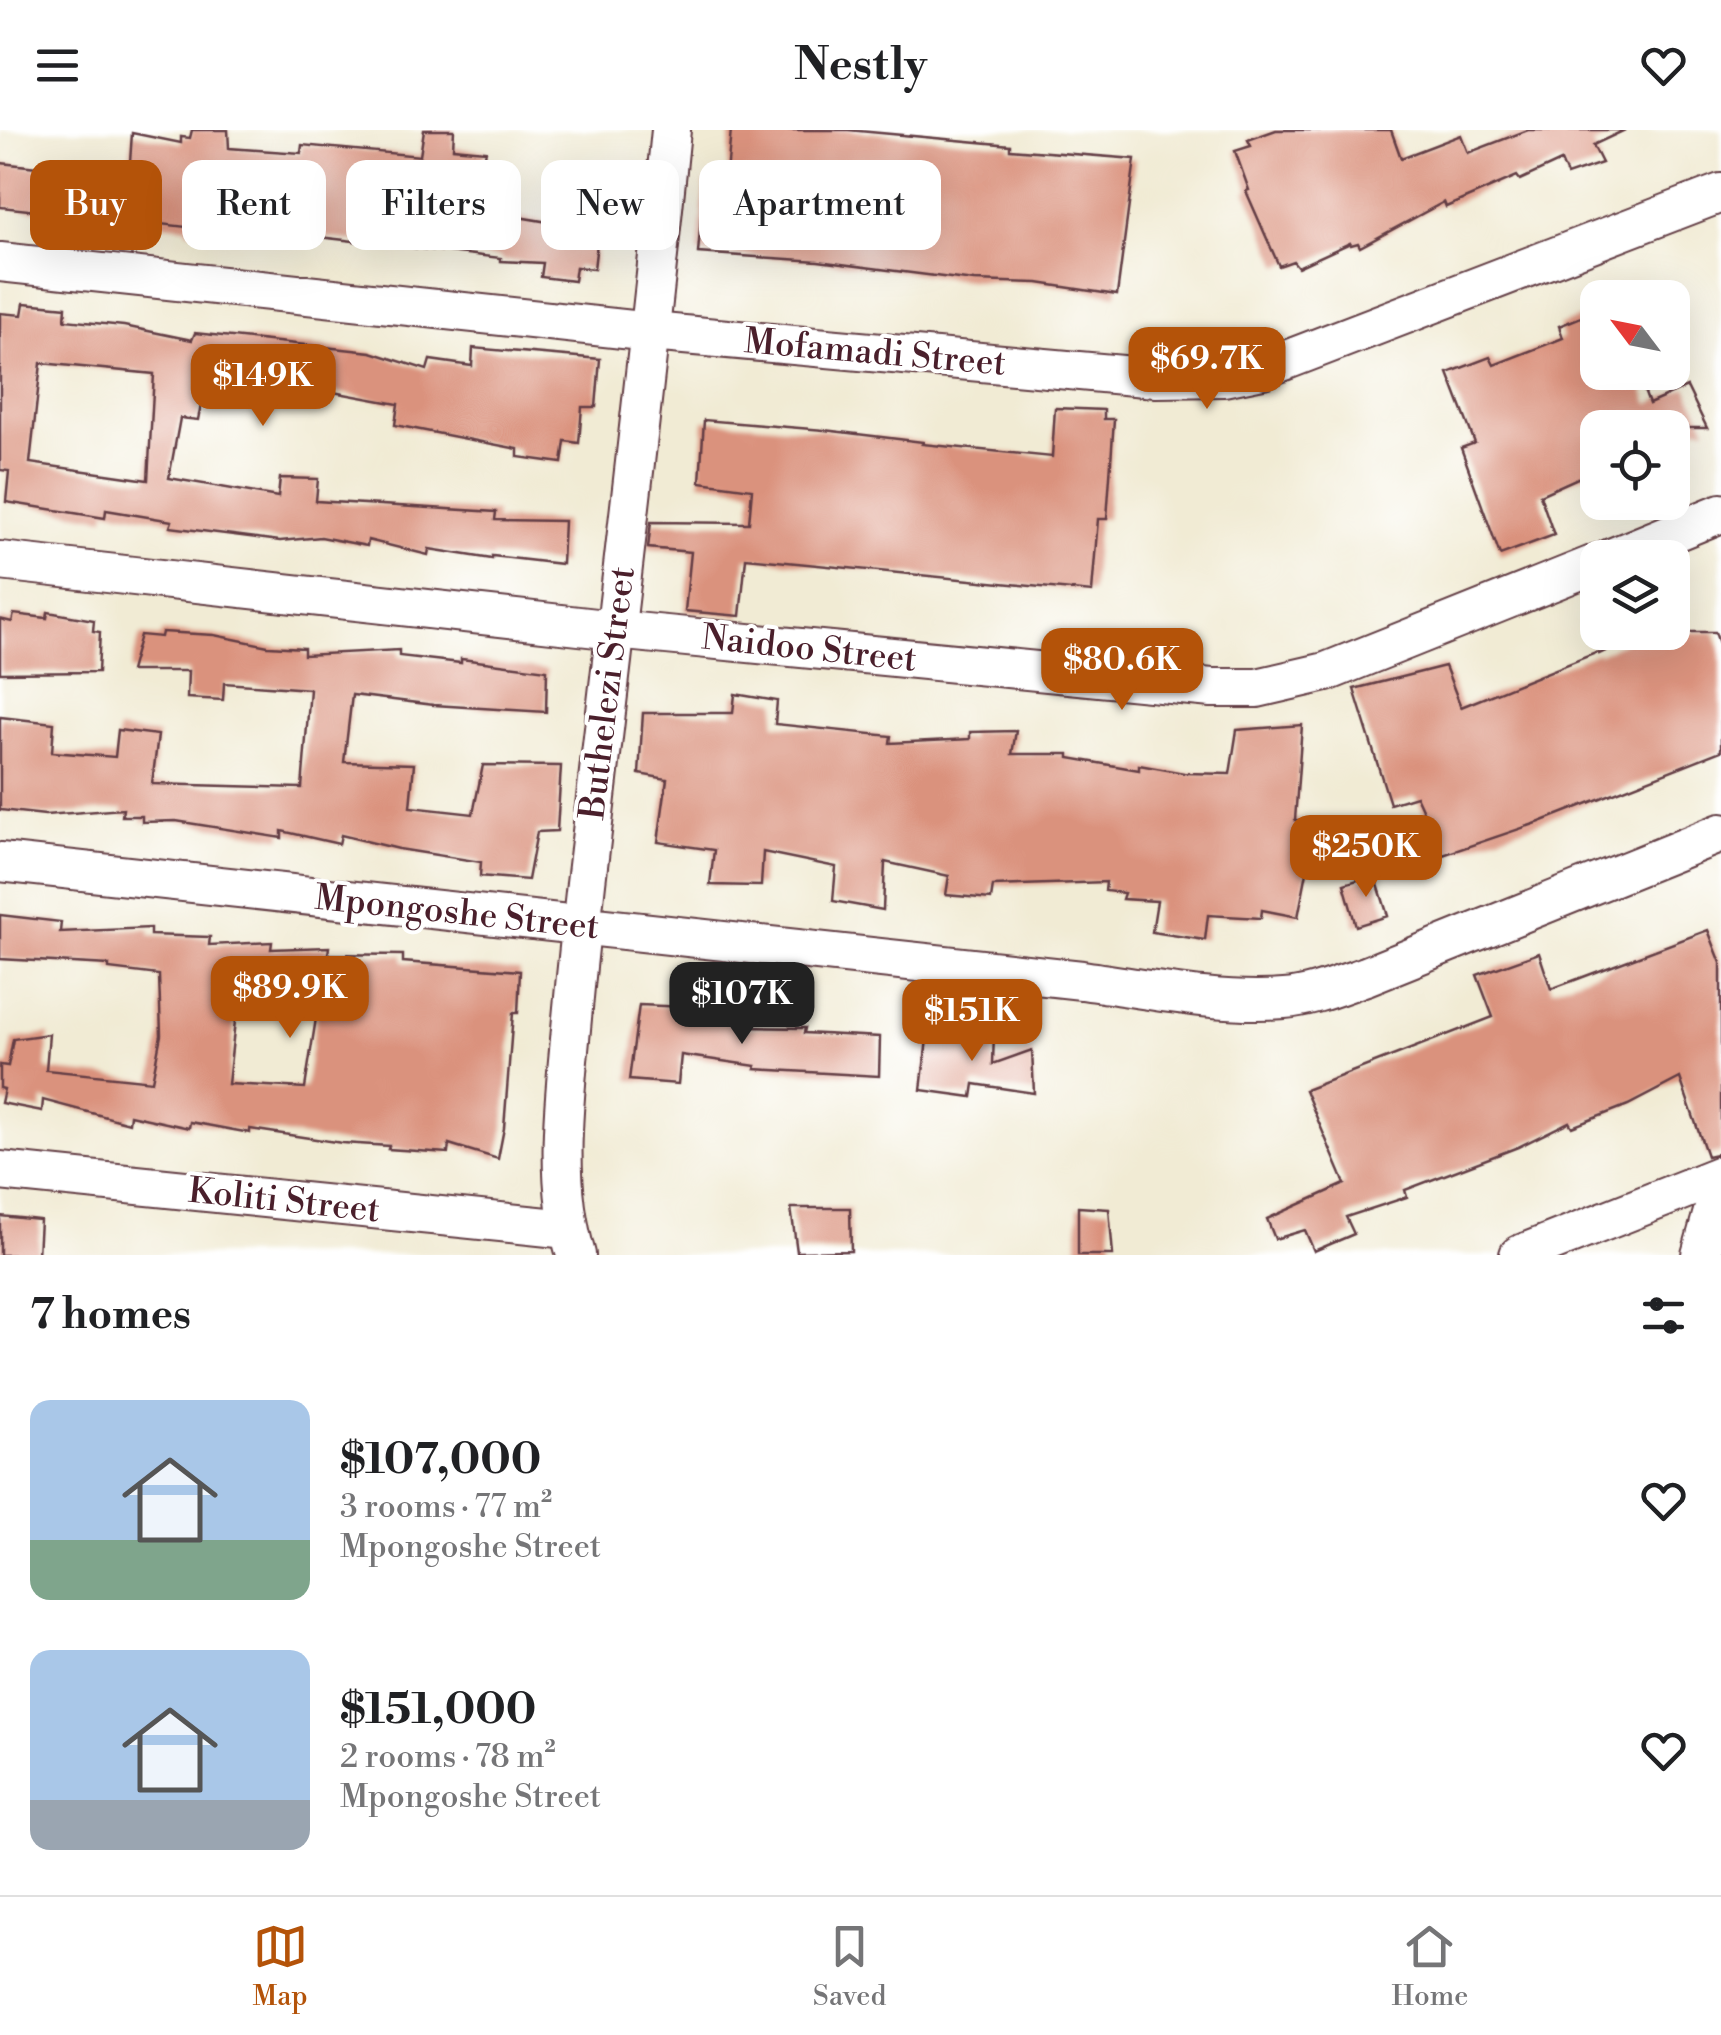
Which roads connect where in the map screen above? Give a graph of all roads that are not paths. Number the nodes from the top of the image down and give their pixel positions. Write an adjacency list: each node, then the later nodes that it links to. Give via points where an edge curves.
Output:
1 (672, 130): 4 (street, Buthelezi Street)
2 (1721, 193): 4 (street, Mofamadi Street, via 1262,369 1224,377 1156,378)
3 (0, 262): 4 (street, Mofamadi Street)
4 (651, 332): 9 (street, Buthelezi Street)
5 (1721, 513): 6 (street)
6 (1655, 540)
7 (0, 561): 9 (street, Naidoo Street)
8 (1580, 570): 9 (street, Naidoo Street, via 1326,672 1256,688 1178,686)
9 (615, 630): 12 (street, Buthelezi Street)
10 (1721, 833): 12 (street, Mpongoshe Street, via 1366,976 1285,999 1202,997)
11 (0, 862): 12 (street, Mpongoshe Street)
12 (580, 927): 17 (street, Buthelezi Street, via 562,1177)
13 (0, 1171): 17 (street, Koliti Street)
14 (1721, 1174): 16 (street)
15 (1721, 1182): 19 (street)
16 (1601, 1240): 18 (street)
17 (572, 1242)
18 (1519, 1255)
19 (1700, 1255)

